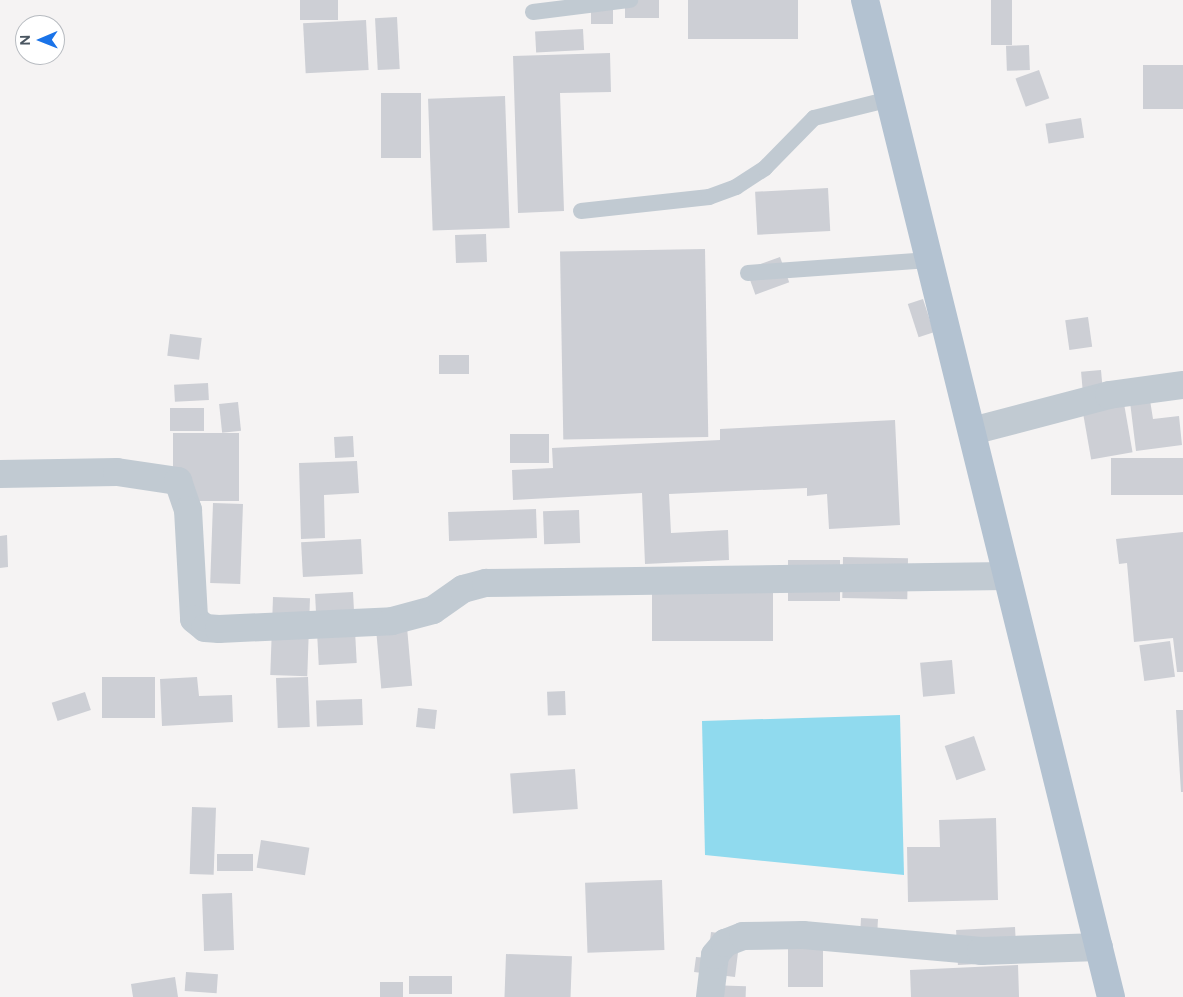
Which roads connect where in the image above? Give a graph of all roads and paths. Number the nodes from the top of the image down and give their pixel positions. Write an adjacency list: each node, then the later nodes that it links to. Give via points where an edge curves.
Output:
1 (630, 0): 3 (lane)
2 (865, 0): 4 (main road)
3 (533, 12)
4 (890, 99): 5 (lane, via 814,118 765,168 736,187 709,197); 6 (main road)
5 (581, 211)
6 (930, 260): 7 (lane); 9 (main road)
7 (748, 273)
8 (1183, 385): 9 (street, via 1109,395)
9 (972, 431): 11 (main road)
10 (0, 474): 11 (street, via 117,472 178,481 188,510 191,606 194,619 205,628 392,621 433,610 463,589 486,583)
11 (1008, 576): 12 (main road)
12 (1099, 947): 13 (street, via 981,951 813,936 743,936 725,943 715,955); 14 (main road)
13 (710, 997)
14 (1111, 997)

